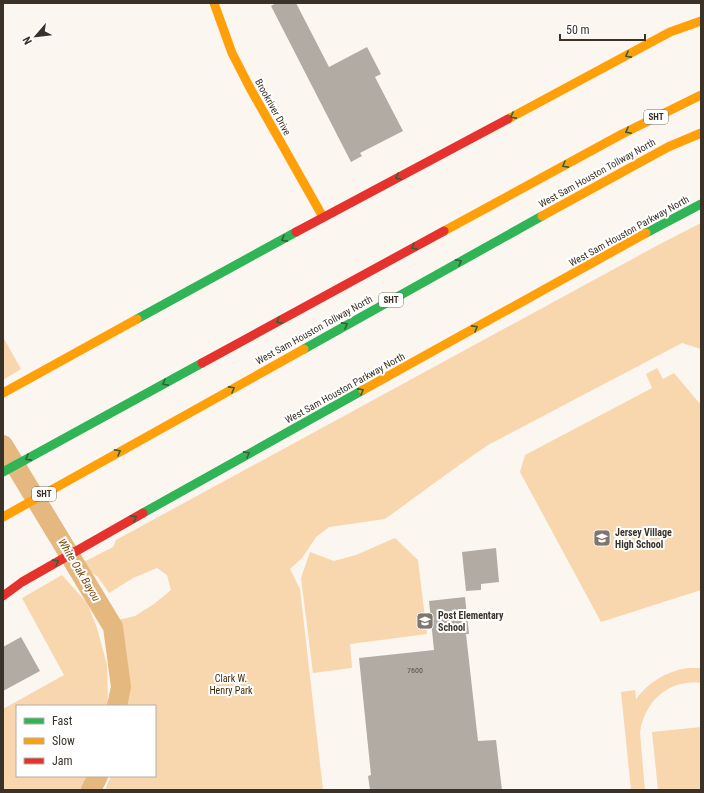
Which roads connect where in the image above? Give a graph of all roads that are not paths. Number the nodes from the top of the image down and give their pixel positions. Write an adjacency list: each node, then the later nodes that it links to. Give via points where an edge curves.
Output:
1 (214, 3): 6 (main road, Brookriver Drive, via 232,53)
2 (701, 21): 6 (main road, one-way to 6, via 670,32)
3 (701, 95): 8 (main road, SHT, one-way to 8, via 622,134)
4 (701, 134): 9 (main road, West Sam Houston Tollway North / SHT, one-way to 4, via 599,184 668,147)
5 (701, 204): 10 (main road, West Sam Houston Parkway North, one-way to 5, via 100,536)
6 (323, 217): 7 (main road, one-way to 7)
7 (3, 393)
8 (3, 472)
9 (3, 517)
10 (3, 596)

